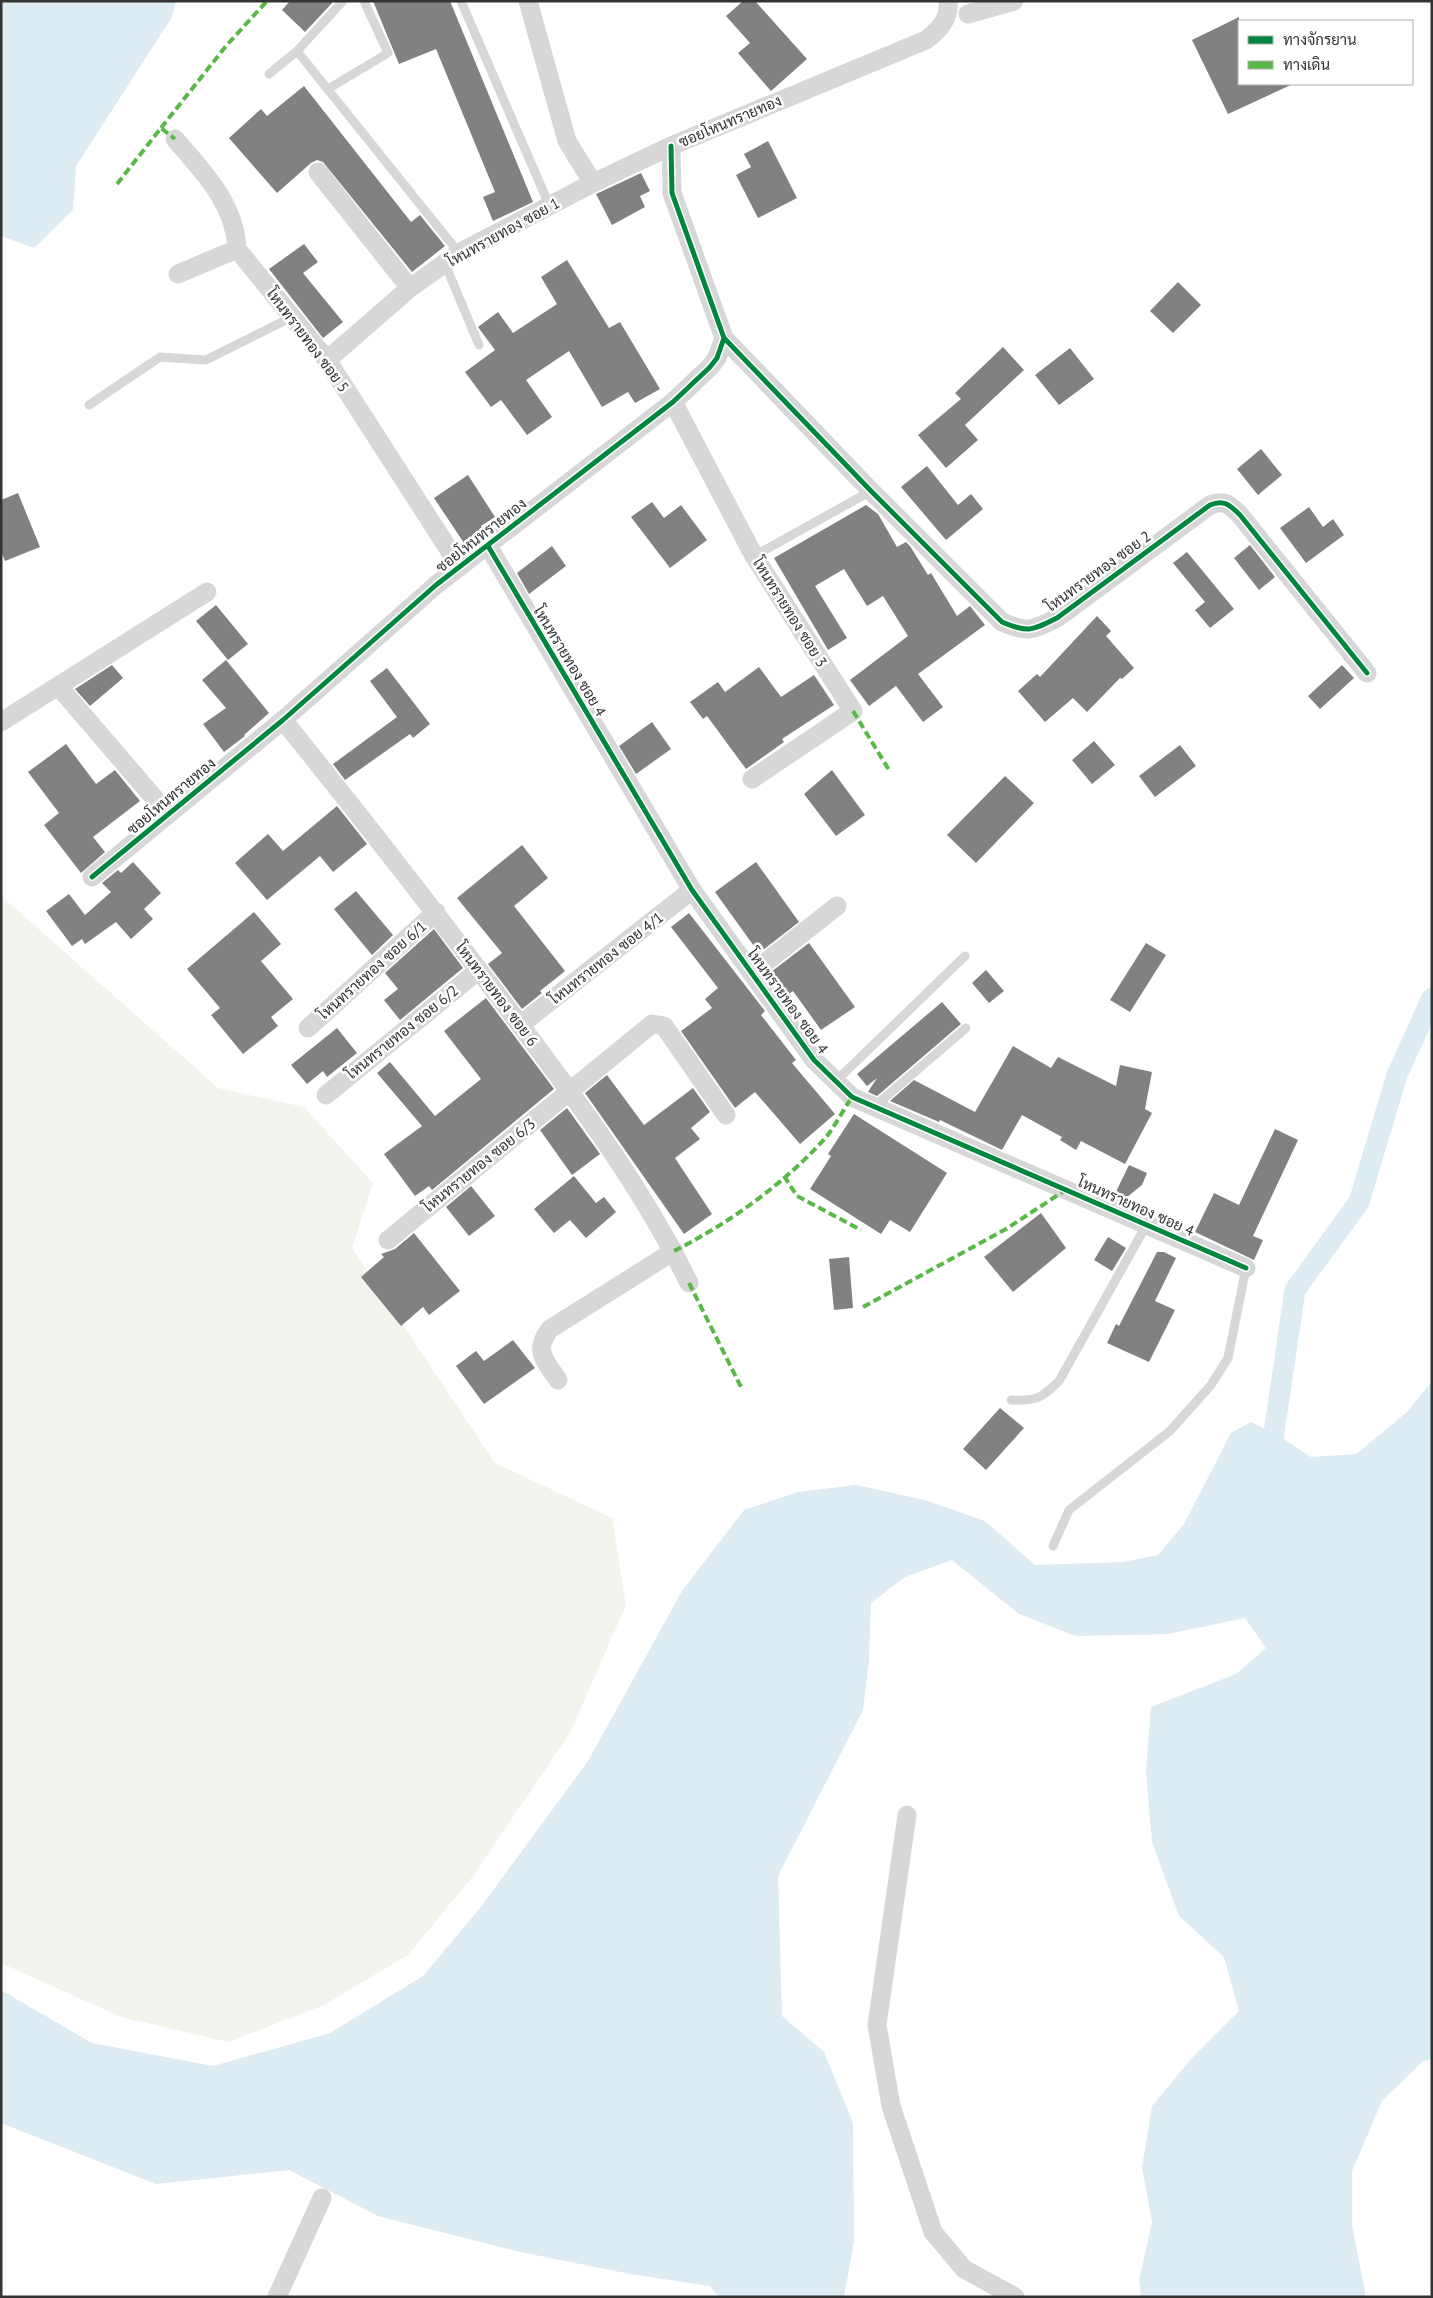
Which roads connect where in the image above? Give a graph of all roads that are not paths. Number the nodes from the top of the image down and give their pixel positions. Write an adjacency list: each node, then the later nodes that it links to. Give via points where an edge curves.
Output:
1 (343, 1): 8 (lane)
2 (364, 1): 10 (lane, via 388,53)
3 (461, 1): 15 (lane)
4 (528, 1): 14 (street, via 567,141)
5 (948, 1): 12 (street, ซอยโหนทรายทอง, via 949,9 941,29 926,40)
6 (1014, 1): 7 (street)
7 (968, 14)
8 (298, 51): 9 (lane); 10 (lane)
9 (269, 74)
10 (328, 89): 17 (lane)
11 (175, 139): 16 (street, โหนทรายทอง ซอย 5, via 217,189 236,232)
12 (671, 146): 14 (street, โหนทรายทอง ซอย 1); 21 (street, ซอยโหนทรายทอง, via 672,192)
13 (318, 172): 19 (street)
14 (593, 182): 15 (street, โหนทรายทอง ซอย 1)
15 (550, 207): 17 (street, โหนทรายทอง ซอย 1)
16 (237, 248): 18 (street); 20 (street, โหนทรายทอง ซอย 5)
17 (452, 258): 19 (street, โหนทรายทอง ซอย 1); 22 (lane)
18 (178, 274)
19 (410, 288): 23 (street, โหนทรายทอง ซอย 1)
20 (292, 317): 23 (street, โหนทรายทอง ซอย 5); 25 (lane, via 206,360 160,357)
21 (724, 338): 24 (street, ซอยโหนทรายทอง, via 710,367); 26 (street, โหนทรายทอง ซอย 2)
22 (479, 344)
23 (326, 360): 29 (street, โหนทรายทอง ซอย 5)
24 (673, 402): 27 (street, ซอยโหนทรายทอง); 28 (street, โหนทรายทอง ซอย 3)
25 (89, 405)
26 (871, 491): 28 (lane); 31 (street, โหนทรายทอง ซอย 2, via 1002,622 1022,630 1037,628 1057,618 1210,505 1226,502 1240,515)
27 (488, 546): 29 (street, ซอยโหนทรายทอง); 38 (street, โหนทรายทอง ซอย 4)
28 (754, 556): 35 (street, โหนทรายทอง ซอย 3, via 853,711)
29 (460, 567): 33 (street, ซอยโหนทรายทอง)
30 (208, 592): 32 (street)
31 (1367, 673)
32 (59, 687): 34 (street); 36 (street)
33 (283, 720): 36 (street, ซอยโหนทรายทอง); 40 (street, โหนทรายทอง ซอย 6)
34 (1, 722)
35 (752, 779)
36 (168, 814): 37 (street, ซอยโหนทรายทอง)
37 (92, 877)
38 (692, 890): 43 (street, โหนทรายทอง ซอย 4); 44 (street, โหนทรายทอง ซอย 4/1)
39 (837, 906): 43 (street)
40 (436, 912): 42 (street, โหนทรายทอง ซอย 6); 45 (street, โหนทรายทอง ซอย 6/1)
41 (965, 956): 47 (lane)
42 (479, 970): 44 (street, โหนทรายทอง ซอย 6); 49 (street, โหนทรายทอง ซอย 6/2)
43 (752, 973): 47 (street, โหนทรายทอง ซอย 4, via 814,1060)
44 (520, 1025): 48 (street, โหนทรายทอง ซอย 6)
45 (308, 1028)
46 (966, 1028): 50 (lane)
47 (836, 1081): 50 (street, โหนทรายทอง ซอย 4, via 852,1097)
48 (570, 1090): 51 (street, โหนทรายทอง ซอย 6/3, via 646,1028 658,1024 664,1026); 53 (street, โหนทรายทอง ซอย 6/3); 54 (street, โหนทรายทอง ซอย 6, via 639,1191)
49 (326, 1095)
50 (874, 1106): 52 (street, โหนทรายทอง ซอย 4)
51 (726, 1115)
52 (1147, 1224): 55 (street, โหนทรายทอง ซอย 4); 58 (lane, via 1059,1381 1034,1401)
53 (388, 1240)
54 (674, 1251): 56 (street, โหนทรายทอง ซอย 6); 57 (street, via 550,1329 541,1343 541,1352)
55 (1246, 1268): 59 (lane, โหนทรายทอง ซอย 4, via 1228,1358 1212,1385 1170,1432 1069,1510)
56 (689, 1283)
57 (558, 1380)
58 (1010, 1400)
59 (1052, 1546)
60 (907, 1815): 63 (street, via 877,2025 890,2106 933,2232 964,2269)
61 (322, 2198): 62 (street)
62 (277, 2297)
63 (1015, 2297)

